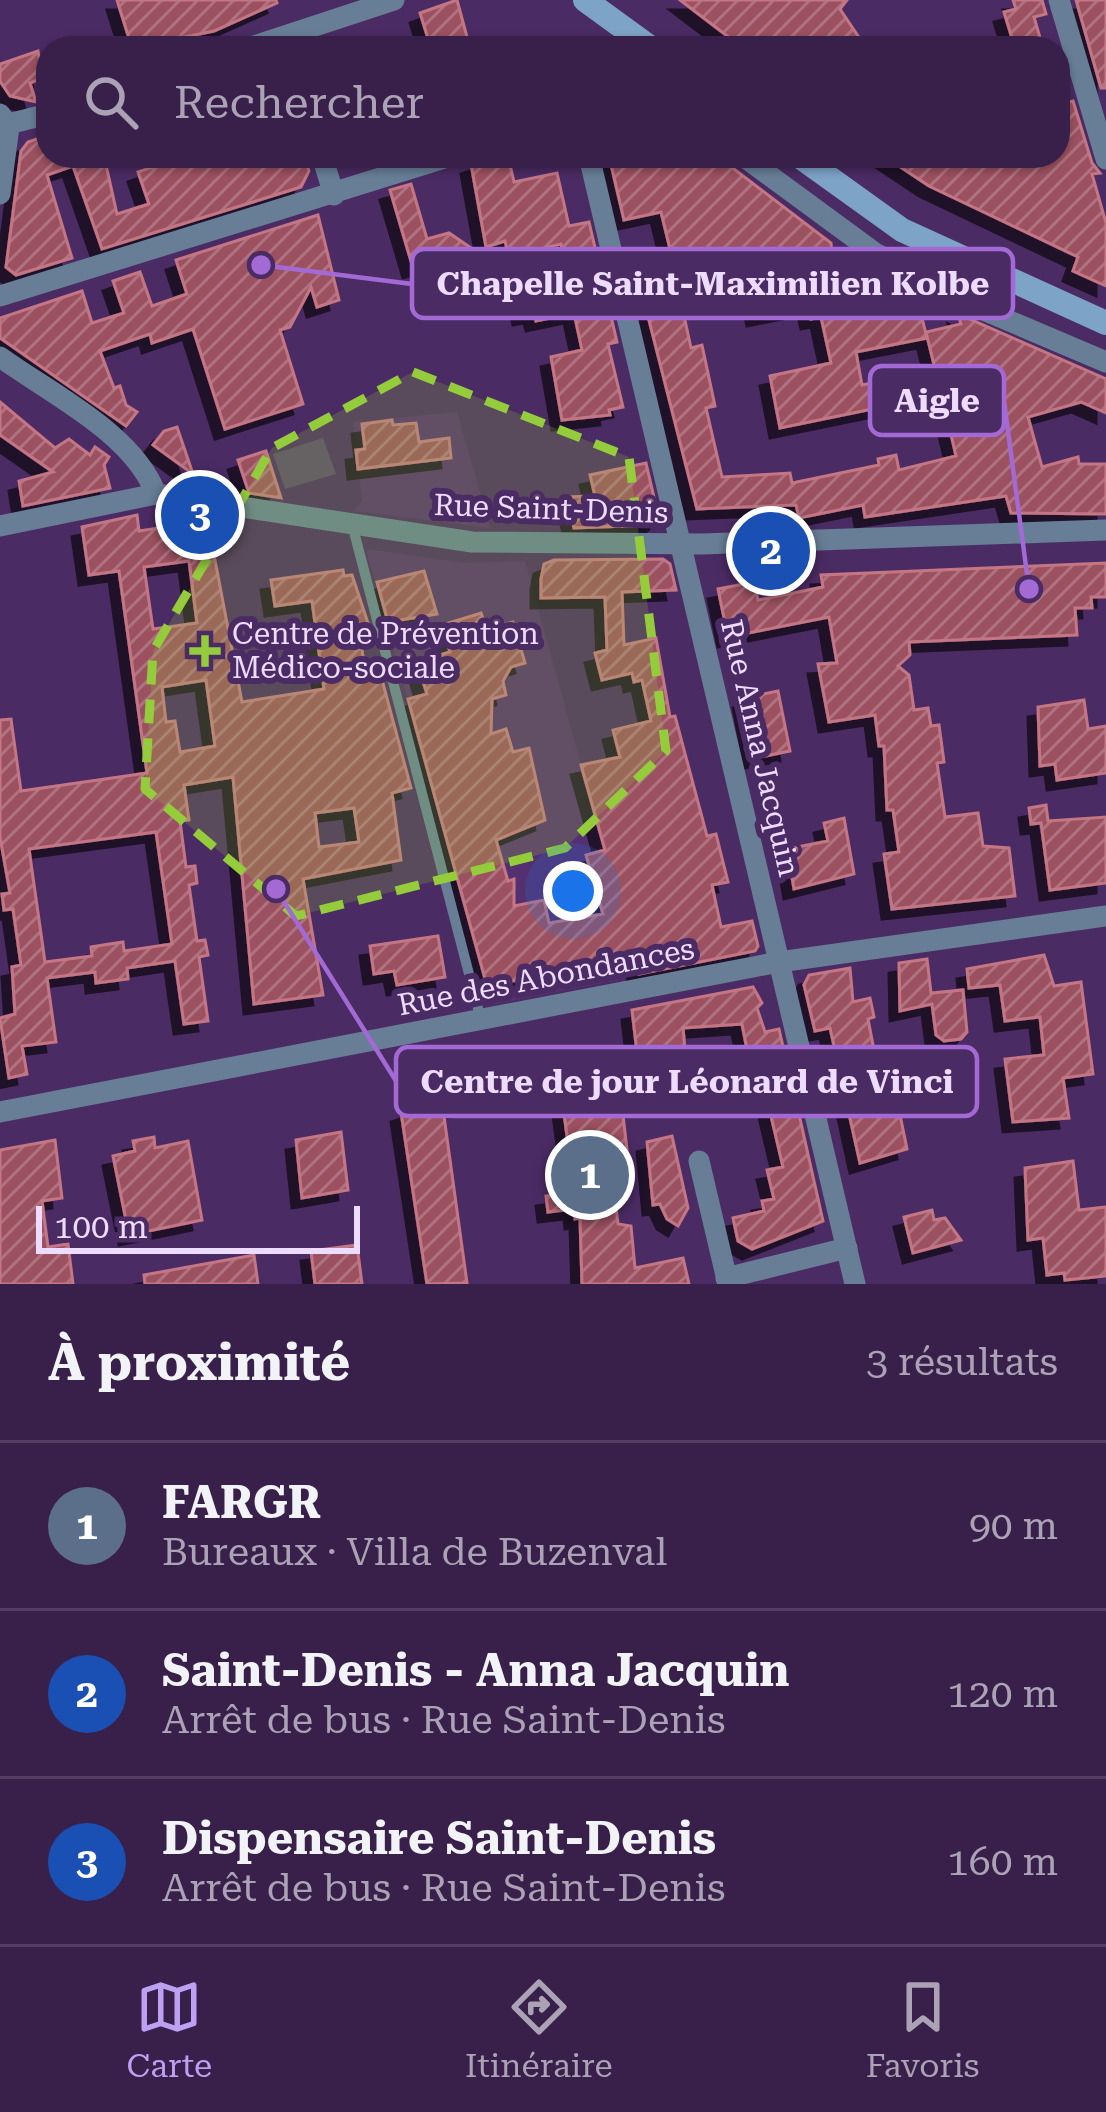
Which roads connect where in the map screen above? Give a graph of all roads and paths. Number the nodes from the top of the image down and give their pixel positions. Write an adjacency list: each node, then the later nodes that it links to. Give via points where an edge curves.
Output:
1 (394, 0): 4 (street)
2 (585, 0): 5 (main road)
3 (1059, 0): 6 (street)
4 (301, 36)
5 (632, 36)
6 (1070, 36)
7 (1070, 37): 10 (street)
8 (36, 116): 9 (street)
9 (3, 122): 16 (street)
10 (1106, 159)
11 (326, 168): 17 (street)
12 (415, 168): 17 (street)
13 (593, 168): 26 (street, Rue Anna Jacquin)
14 (759, 168): 21 (street, via 875,253)
15 (816, 168): 19 (main road, via 902,230)
16 (0, 194)
17 (334, 195): 18 (street)
18 (0, 296)
19 (1106, 323)
20 (0, 357): 22 (street, via 128,450)
21 (1106, 362)
22 (156, 494): 23 (street, Rue Saint-Denis); 24 (street, Rue Saint-Denis)
23 (352, 524): 26 (street, Rue Saint-Denis, via 472,542); 29 (lane)
24 (0, 526)
25 (1106, 530): 26 (street, Rue Saint-Denis)
26 (682, 544): 28 (street, Rue Anna Jacquin)
27 (1106, 916): 28 (street, Rue des Abondances)
28 (779, 962): 29 (street, Rue des Abondances); 32 (street, Rue Anna Jacquin)
29 (481, 1020): 30 (street, Rue des Abondances)
30 (0, 1112)
31 (699, 1161): 33 (street)
32 (847, 1248): 33 (street); 34 (street, Rue Anna Jacquin)
33 (727, 1281)
34 (855, 1284)

